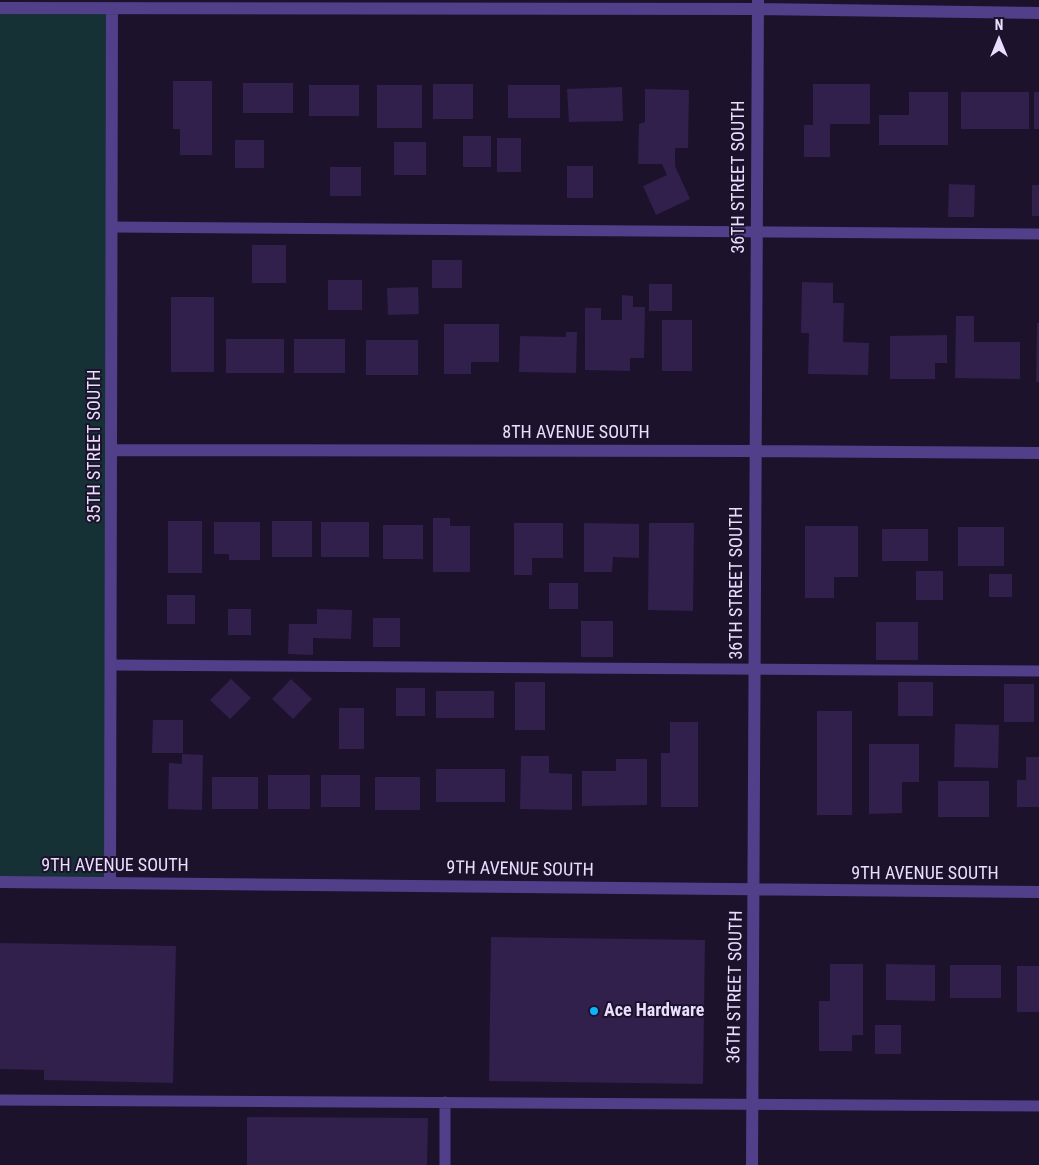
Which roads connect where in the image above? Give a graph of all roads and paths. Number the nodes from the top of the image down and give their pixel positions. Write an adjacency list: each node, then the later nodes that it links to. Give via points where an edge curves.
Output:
1 (758, 5): 3 (street); 4 (street); 6 (street, 36TH STREET SOUTH)
2 (0, 8): 3 (street)
3 (112, 9): 5 (street, 35TH STREET SOUTH)
4 (1039, 14)
5 (112, 226): 6 (lane); 8 (street, 35TH STREET SOUTH)
6 (756, 232): 7 (lane); 9 (street, 36TH STREET SOUTH)
7 (1039, 234)
8 (112, 450): 9 (street, 8TH AVENUE SOUTH); 11 (street, 35TH STREET SOUTH)
9 (755, 450): 10 (street, 8TH AVENUE SOUTH); 12 (street, 36TH STREET SOUTH)
10 (1039, 453)
11 (111, 665): 12 (lane); 15 (street, 35TH STREET SOUTH)
12 (755, 669): 13 (lane); 16 (street, 36TH STREET SOUTH)
13 (1039, 671)
14 (0, 882): 15 (street, 9TH AVENUE SOUTH)
15 (110, 883): 16 (street, 9TH AVENUE SOUTH)
16 (755, 890): 17 (street, 9TH AVENUE SOUTH); 20 (street, 36TH STREET SOUTH)
17 (1039, 892)
18 (0, 1100): 19 (lane)
19 (445, 1102): 20 (lane); 22 (lane)
20 (752, 1104): 21 (lane); 23 (street, 36TH STREET SOUTH)
21 (1039, 1106)
22 (445, 1165)
23 (752, 1165)

